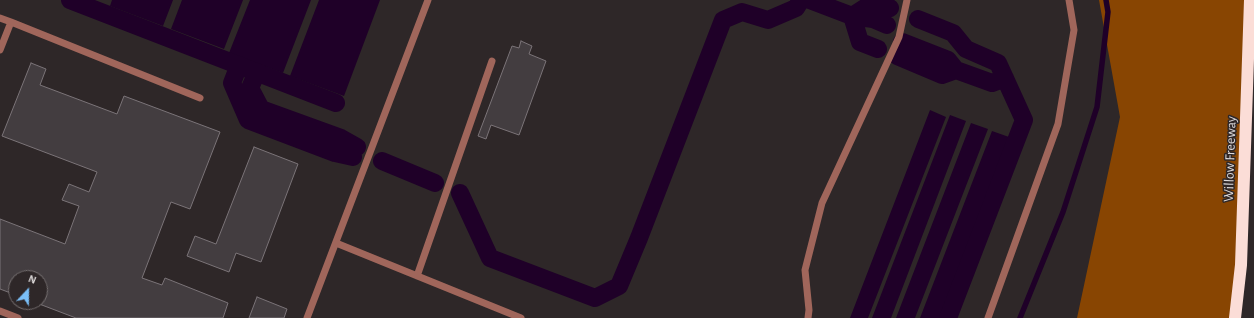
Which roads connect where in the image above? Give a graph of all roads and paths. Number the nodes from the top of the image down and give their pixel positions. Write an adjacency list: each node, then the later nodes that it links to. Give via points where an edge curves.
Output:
1 (428, 0): 10 (lane)
2 (907, 0): 16 (lane, via 900,37 822,203 805,270)
3 (1069, 0): 17 (lane, via 1074,30 1058,124)
4 (1250, 0): 18 (highway, Willow Freeway, via 1241,265)
5 (0, 18): 6 (lane)
6 (11, 22): 7 (lane); 9 (lane)
7 (0, 50)
8 (492, 61): 11 (lane)
9 (200, 98)
10 (336, 243): 11 (lane); 14 (lane)
11 (417, 276): 15 (lane)
12 (0, 311): 13 (lane)
13 (18, 318)
14 (307, 318)
15 (521, 318)
16 (808, 318)
17 (988, 318)
18 (1235, 318)

